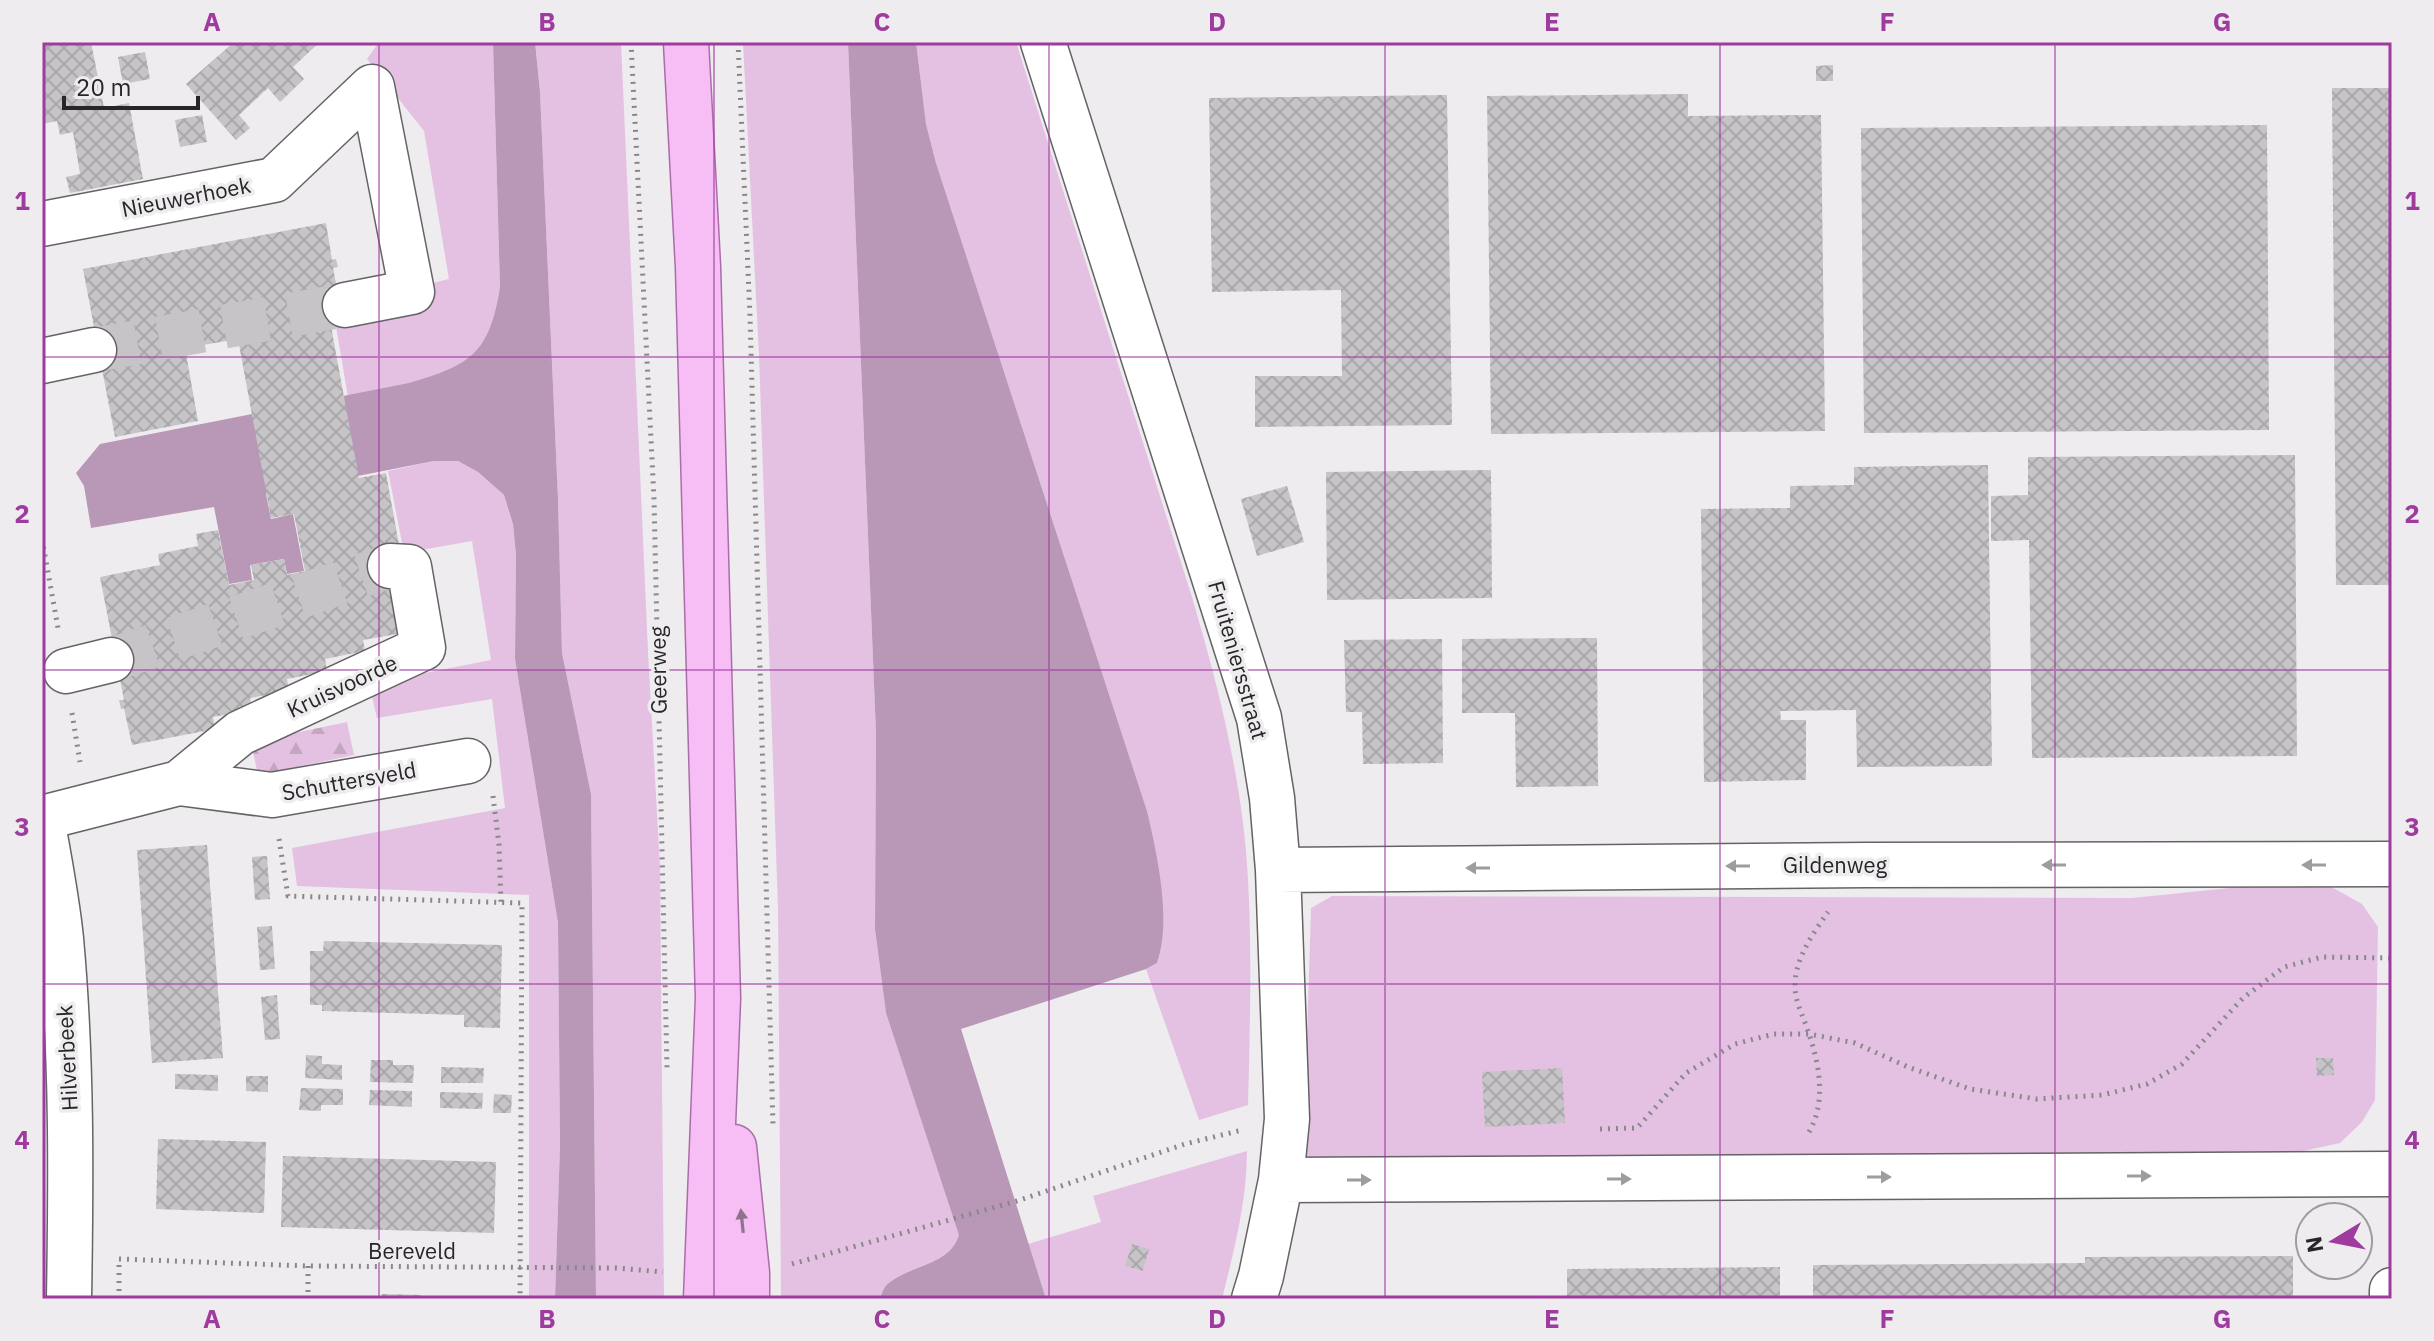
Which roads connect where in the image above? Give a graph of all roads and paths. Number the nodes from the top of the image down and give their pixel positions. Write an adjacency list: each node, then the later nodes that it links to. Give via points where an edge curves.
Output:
1 (631, 42): 23 (path, Geerweg, via 654,499)
2 (686, 42): 21 (main road, via 698,267)
3 (738, 42): 27 (path)
4 (1043, 42): 18 (street, Fruiteniersstraat, via 1259,718)
5 (42, 224): 6 (street, Nieuwerhoek, via 274,180 372,87 412,292)
6 (345, 305)
7 (94, 350): 8 (street)
8 (42, 361)
9 (399, 566): 13 (street, Kruisvoorde, via 423,648 240,733)
10 (111, 660): 11 (street)
11 (66, 671)
12 (481, 776): 14 (street, Schuttersveld); 19 (path, via 499,845)
13 (179, 783): 14 (street, Schuttersveld); 15 (street, Schuttersveld)
14 (272, 795): 19 (path, via 288,896)
15 (42, 819): 24 (street, Hilverbeek, via 61,938)
16 (2392, 864): 17 (street, Gildenweg, one-way to 17)
17 (1867, 865): 18 (street, Gildenweg, one-way to 18); 22 (path, via 1808,940 1798,969 1795,994)
18 (1278, 870): 25 (street, Fruiteniersstraat)
19 (501, 903): 33 (path, via 522,903)
20 (2392, 958): 22 (path, via 2322,957 2284,967 2243,998 2182,1064 2147,1084 2102,1095 2037,1099 1970,1089 1855,1043)
21 (718, 998): 40 (main road); 41 (main road, one-way to 21)
22 (1809, 1034): 26 (path, via 1774,1034 1735,1044 1686,1073 1637,1128); 29 (path, via 1820,1079 1819,1103 1813,1125)
23 (667, 1070)
24 (56, 1073): 36 (street, Hilverbeek, via 71,1205)
25 (1287, 1119): 30 (street, Fruiteniersstraat); 31 (path, via 1185,1144)
26 (1590, 1130)
27 (774, 1141)
28 (2392, 1174): 29 (street, one-way to 28)
29 (1782, 1178): 30 (street, one-way to 29)
30 (1281, 1180): 42 (street, Fruiteniersstraat)
31 (927, 1228)
32 (308, 1266): 33 (path, Bereveld); 37 (path, Bereveld, via 119,1259); 38 (path)
33 (521, 1268): 34 (path, Bereveld); 39 (path)
34 (616, 1268)
35 (2392, 1290): 43 (street)
36 (69, 1299)
37 (119, 1299)
38 (308, 1299)
39 (520, 1299)
40 (706, 1299)
41 (747, 1299)
42 (1254, 1299)
43 (2392, 1299)

